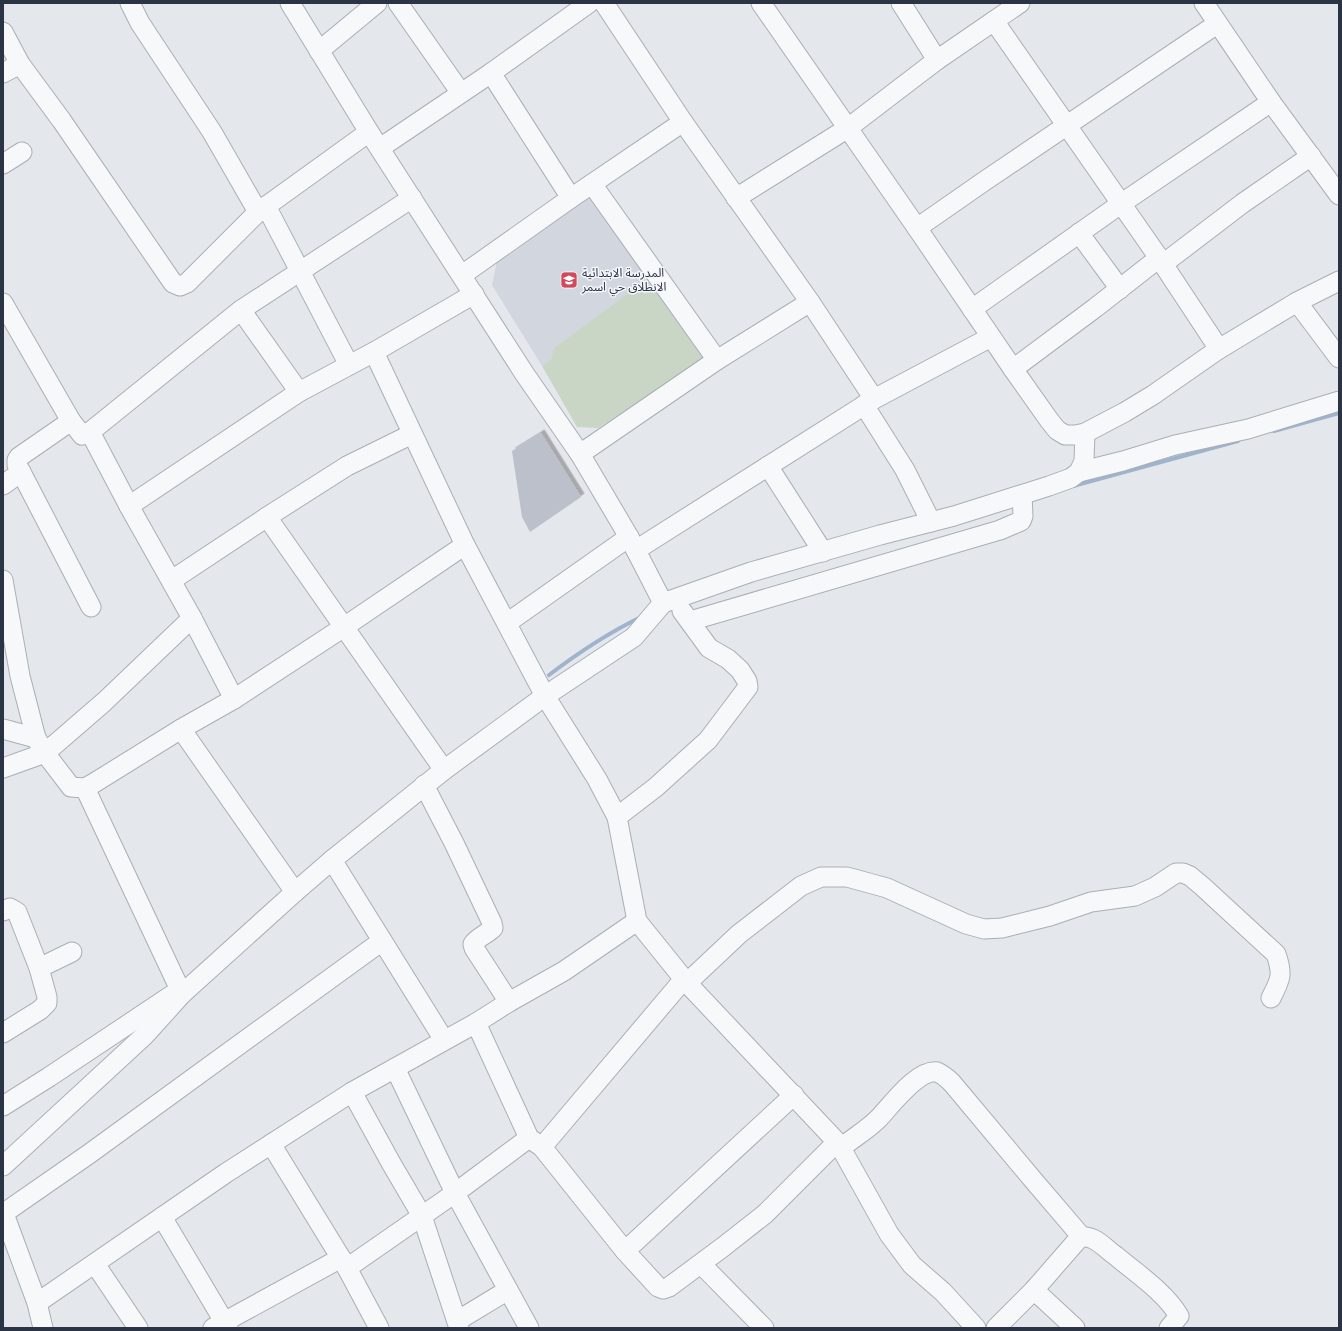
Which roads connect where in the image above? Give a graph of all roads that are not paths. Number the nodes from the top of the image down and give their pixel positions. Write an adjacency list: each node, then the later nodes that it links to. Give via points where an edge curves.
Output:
1 (130, 3): 36 (street, via 140,23)
2 (290, 3): 15 (street)
3 (377, 3): 15 (street)
4 (398, 3): 20 (street)
5 (589, 3): 11 (street)
6 (604, 3): 22 (street)
7 (763, 3): 24 (street)
8 (901, 3): 16 (street)
9 (1020, 3): 12 (street)
10 (1204, 3): 13 (street)
11 (567, 9): 19 (street)
12 (994, 21): 16 (street); 23 (street)
13 (1217, 24): 21 (street); 23 (street)
14 (3, 32): 17 (street)
15 (319, 51): 25 (street)
16 (937, 60): 24 (street)
17 (20, 64): 18 (street); 36 (street, via 173,283 180,286 186,283)
18 (3, 73)
19 (492, 73): 20 (street); 33 (street)
20 (461, 93): 26 (street)
21 (1271, 102): 28 (street); 35 (street)
22 (683, 122): 30 (street); 34 (street)
23 (1066, 126): 35 (street); 37 (street)
24 (848, 128): 34 (street); 37 (street)
25 (369, 132): 26 (street); 36 (street)
26 (380, 148): 32 (street)
27 (22, 152): 29 (street)
28 (1310, 156): 31 (street); 39 (street)
29 (3, 164)
30 (592, 184): 33 (street); 54 (street)
31 (1339, 195)
32 (412, 198): 40 (street); 41 (street)
33 (571, 198): 41 (street)
34 (736, 198): 45 (street)
35 (1122, 203): 38 (street); 39 (street)
36 (262, 209): 40 (street)
37 (917, 228): 48 (street)
38 (1079, 233): 43 (street); 48 (street)
39 (1161, 261): 43 (street); 51 (street)
40 (300, 271): 49 (street); 55 (street)
41 (462, 275): 44 (street)
42 (1339, 281): 46 (street)
43 (1120, 289): 56 (street)
44 (474, 294): 52 (street); 64 (street)
45 (810, 302): 54 (street); 59 (street)
46 (1297, 302): 51 (street); 53 (street)
47 (3, 303): 60 (street)
48 (972, 309): 50 (street)
49 (241, 310): 57 (street); 61 (street)
50 (991, 337): 56 (street); 59 (street)
51 (1219, 349): 62 (street, via 1153,395)
52 (374, 352): 55 (street); 63 (street)
53 (1339, 358)
54 (717, 360): 64 (street)
55 (349, 366): 57 (street)
56 (1012, 369): 62 (street, via 1058,430 1065,435)
57 (300, 392): 70 (street)
58 (1339, 401): 67 (street, via 1248,429 1175,445)
59 (869, 402): 65 (street); 72 (street)
60 (71, 421): 61 (street, via 82,434); 66 (street, via 16,460)
61 (90, 432): 70 (street)
62 (1085, 433): 67 (street, via 1084,461)
63 (412, 434): 71 (street, via 347,466); 74 (street)
64 (580, 454): 73 (street)
65 (768, 466): 73 (street); 75 (street)
66 (21, 472): 68 (street); 80 (street)
67 (1079, 472): 69 (street, via 1071,478)
68 (3, 484)
69 (1022, 495): 72 (street); 82 (street, via 1021,521 1000,530)
70 (129, 506): 77 (street)
71 (267, 516): 77 (street); 84 (street)
72 (931, 522): 75 (street)
73 (632, 543): 79 (street); 83 (street)
74 (465, 545): 83 (street); 84 (street)
75 (823, 552): 79 (street, via 751,572)
76 (3, 580): 78 (street)
77 (172, 580): 81 (street)
78 (5, 600): 89 (street, via 20,676)
79 (668, 601): 82 (street); 85 (street, via 634,637)
80 (91, 607)
81 (192, 618): 86 (street); 89 (street, via 104,702)
82 (690, 621): 94 (street, via 709,648 728,659 740,670 748,687 708,740 656,787)
83 (507, 623): 85 (street)
84 (344, 627): 86 (street); 91 (street)
85 (545, 696): 91 (street); 94 (street)
86 (234, 699): 87 (street)
87 (181, 729): 93 (street); 96 (street)
88 (3, 730): 89 (street)
89 (40, 745): 90 (street); 93 (street, via 71,787)
90 (3, 768)
91 (444, 770): 92 (street)
92 (424, 786): 95 (street); 105 (street, via 492,923 493,928 473,944)
93 (85, 788): 103 (street)
94 (617, 817): 98 (street)
95 (332, 860): 96 (street); 99 (street)
96 (295, 892): 103 (street)
97 (3, 911): 101 (street, via 10,908 17,912)
98 (637, 921): 102 (street); 105 (street, via 564,971)
99 (382, 941): 108 (street); 118 (street, via 89,1154)
100 (72, 952): 101 (street)
101 (39, 968): 107 (street, via 47,997 44,1007)
102 (685, 981): 104 (street, via 739,934 801,886 821,877 847,877 887,888 966,924 984,929 1002,928 1050,916 1091,902 1135,896 1176,873 1183,873 1202,886 1276,954 1281,968 1280,983); 111 (street); 113 (street)
103 (181, 992): 112 (street); 116 (street, via 145,1035)
104 (1271, 998)
105 (509, 1002): 106 (street)
106 (476, 1023): 108 (street); 113 (street)
107 (3, 1032)
108 (444, 1040): 109 (street)
109 (395, 1068): 110 (street); 117 (street)
110 (352, 1092): 114 (street); 119 (street)
111 (794, 1095): 115 (street); 122 (street)
112 (3, 1106)
113 (535, 1142): 117 (street); 122 (street)
114 (271, 1144): 120 (street); 123 (street)
115 (839, 1145): 121 (street, via 877,1120 912,1083 926,1074 936,1072 952,1082); 125 (street, via 765,1214); 136 (street, via 889,1234 912,1265 943,1292)
116 (3, 1166)
117 (455, 1193): 119 (street); 126 (street)
118 (3, 1212): 128 (street)
119 (422, 1216): 123 (street); 129 (street)
120 (162, 1217): 124 (street); 130 (street)
121 (1081, 1236): 127 (street); 139 (street, via 1092,1238 1103,1245 1140,1274 1168,1301 1179,1316)
122 (625, 1251): 125 (street, via 658,1287 663,1289)
123 (344, 1263): 130 (street); 133 (street)
124 (95, 1264): 128 (street); 132 (street)
125 (701, 1264): 135 (street)
126 (508, 1290): 129 (street); 134 (street)
127 (1034, 1290): 137 (street); 138 (street)
128 (37, 1303): 131 (street)
129 (458, 1324)
130 (221, 1326)
131 (43, 1328)
132 (138, 1328)
133 (379, 1328)
134 (529, 1328)
135 (764, 1328)
136 (976, 1328)
137 (996, 1328)
138 (1074, 1328)
139 (1169, 1328)

